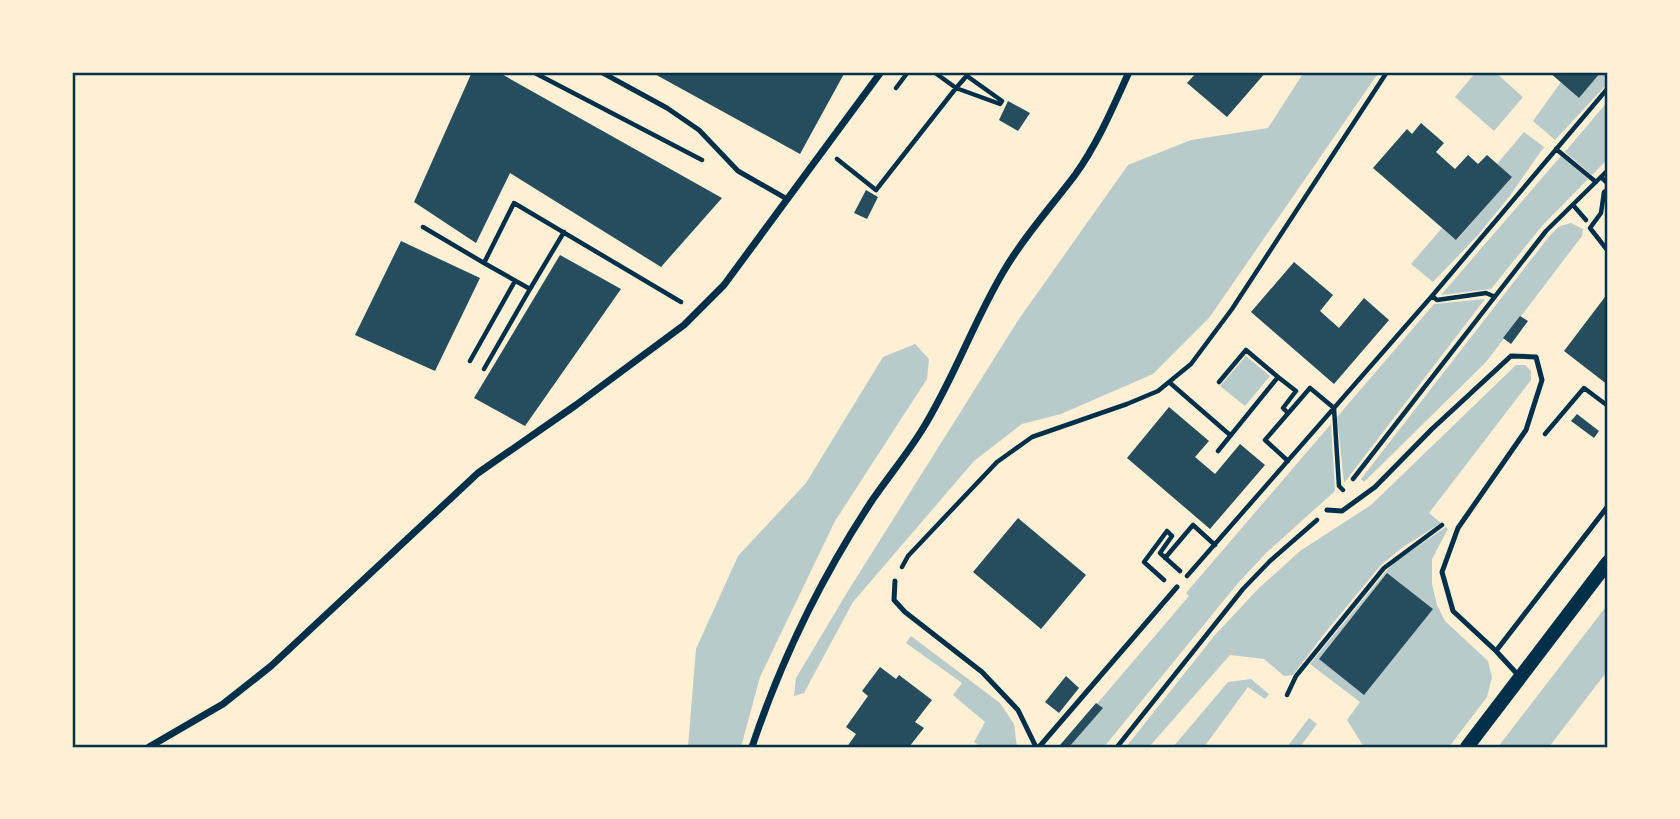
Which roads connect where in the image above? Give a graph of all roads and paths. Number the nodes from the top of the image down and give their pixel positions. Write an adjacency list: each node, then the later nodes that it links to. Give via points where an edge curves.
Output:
1 (533, 72): 12 (path)
2 (601, 72): 17 (lane, via 667,108 699,130 738,171)
3 (881, 72): 11 (street)
4 (934, 72): 8 (path)
5 (1129, 72): 56 (street, via 1098,139 1004,270 923,428 827,575 784,661)
6 (1387, 72): 32 (path, via 1232,309 1191,364)
7 (968, 74): 8 (path); 8 (path, via 1002,101 1000,104)
8 (956, 88): 11 (path, via 876,190)
9 (1608, 88): 10 (path)
10 (1556, 149): 15 (path); 26 (path)
11 (825, 150): 17 (street)
12 (709, 164)
13 (1608, 170): 14 (path)
14 (1601, 177): 15 (path); 16 (path)
15 (1596, 182): 18 (path)
16 (1608, 187): 22 (path, via 1601,214 1590,228)
17 (786, 199): 28 (street, via 724,285)
18 (1573, 205): 19 (path); 27 (path)
19 (1586, 220)
20 (423, 227): 23 (path)
21 (564, 232): 23 (path, via 514,202); 25 (path); 28 (path, via 676,297)
22 (1608, 251)
23 (484, 263): 24 (path)
24 (515, 281): 25 (path); 29 (path)
25 (530, 289): 30 (path)
26 (1432, 296): 27 (path, via 1437,300); 35 (path)
27 (1493, 296): 41 (path)
28 (694, 315): 55 (street, via 478,473 271,666 223,704)
29 (470, 361)
30 (484, 369)
31 (1278, 377): 33 (path, via 1246,350); 36 (path, via 1296,391 1283,408); 37 (path)
32 (1169, 382): 37 (path); 50 (path, via 1127,404 1032,438 997,462 908,556)
33 (1219, 382)
34 (1608, 406): 38 (path, via 1584,388)
35 (1334, 408): 36 (path, via 1310,388); 40 (path); 42 (path)
36 (1289, 413): 40 (path, via 1265,440)
37 (1230, 435): 39 (path)
38 (1543, 436)
39 (1218, 451)
40 (1288, 461): 47 (path)
41 (1352, 480)
42 (1339, 486)
43 (1344, 491): 46 (path)
44 (1608, 506): 52 (lane)
45 (1473, 508): 46 (lane, via 1526,430 1542,380 1536,357 1511,356 1358,500 1342,511); 52 (lane, via 1458,528 1442,572 1453,611); 54 (path, via 1432,531 1384,568 1303,666)
46 (1327, 510): 58 (path, via 1243,589)
47 (1215, 545): 48 (path, via 1188,577); 48 (path, via 1193,525)
48 (1166, 558): 51 (path, via 1160,553 1172,536 1167,531 1144,562)
49 (1608, 562): 53 (main road)
50 (895, 581): 57 (lane, via 894,600 899,606 982,672 1018,710)
51 (1176, 589): 57 (lane)
52 (1496, 651): 53 (lane)
53 (1520, 678): 59 (main road)
54 (1287, 695)
55 (149, 747)
56 (752, 747)
57 (1038, 747)
58 (1117, 747)
59 (1467, 747)

